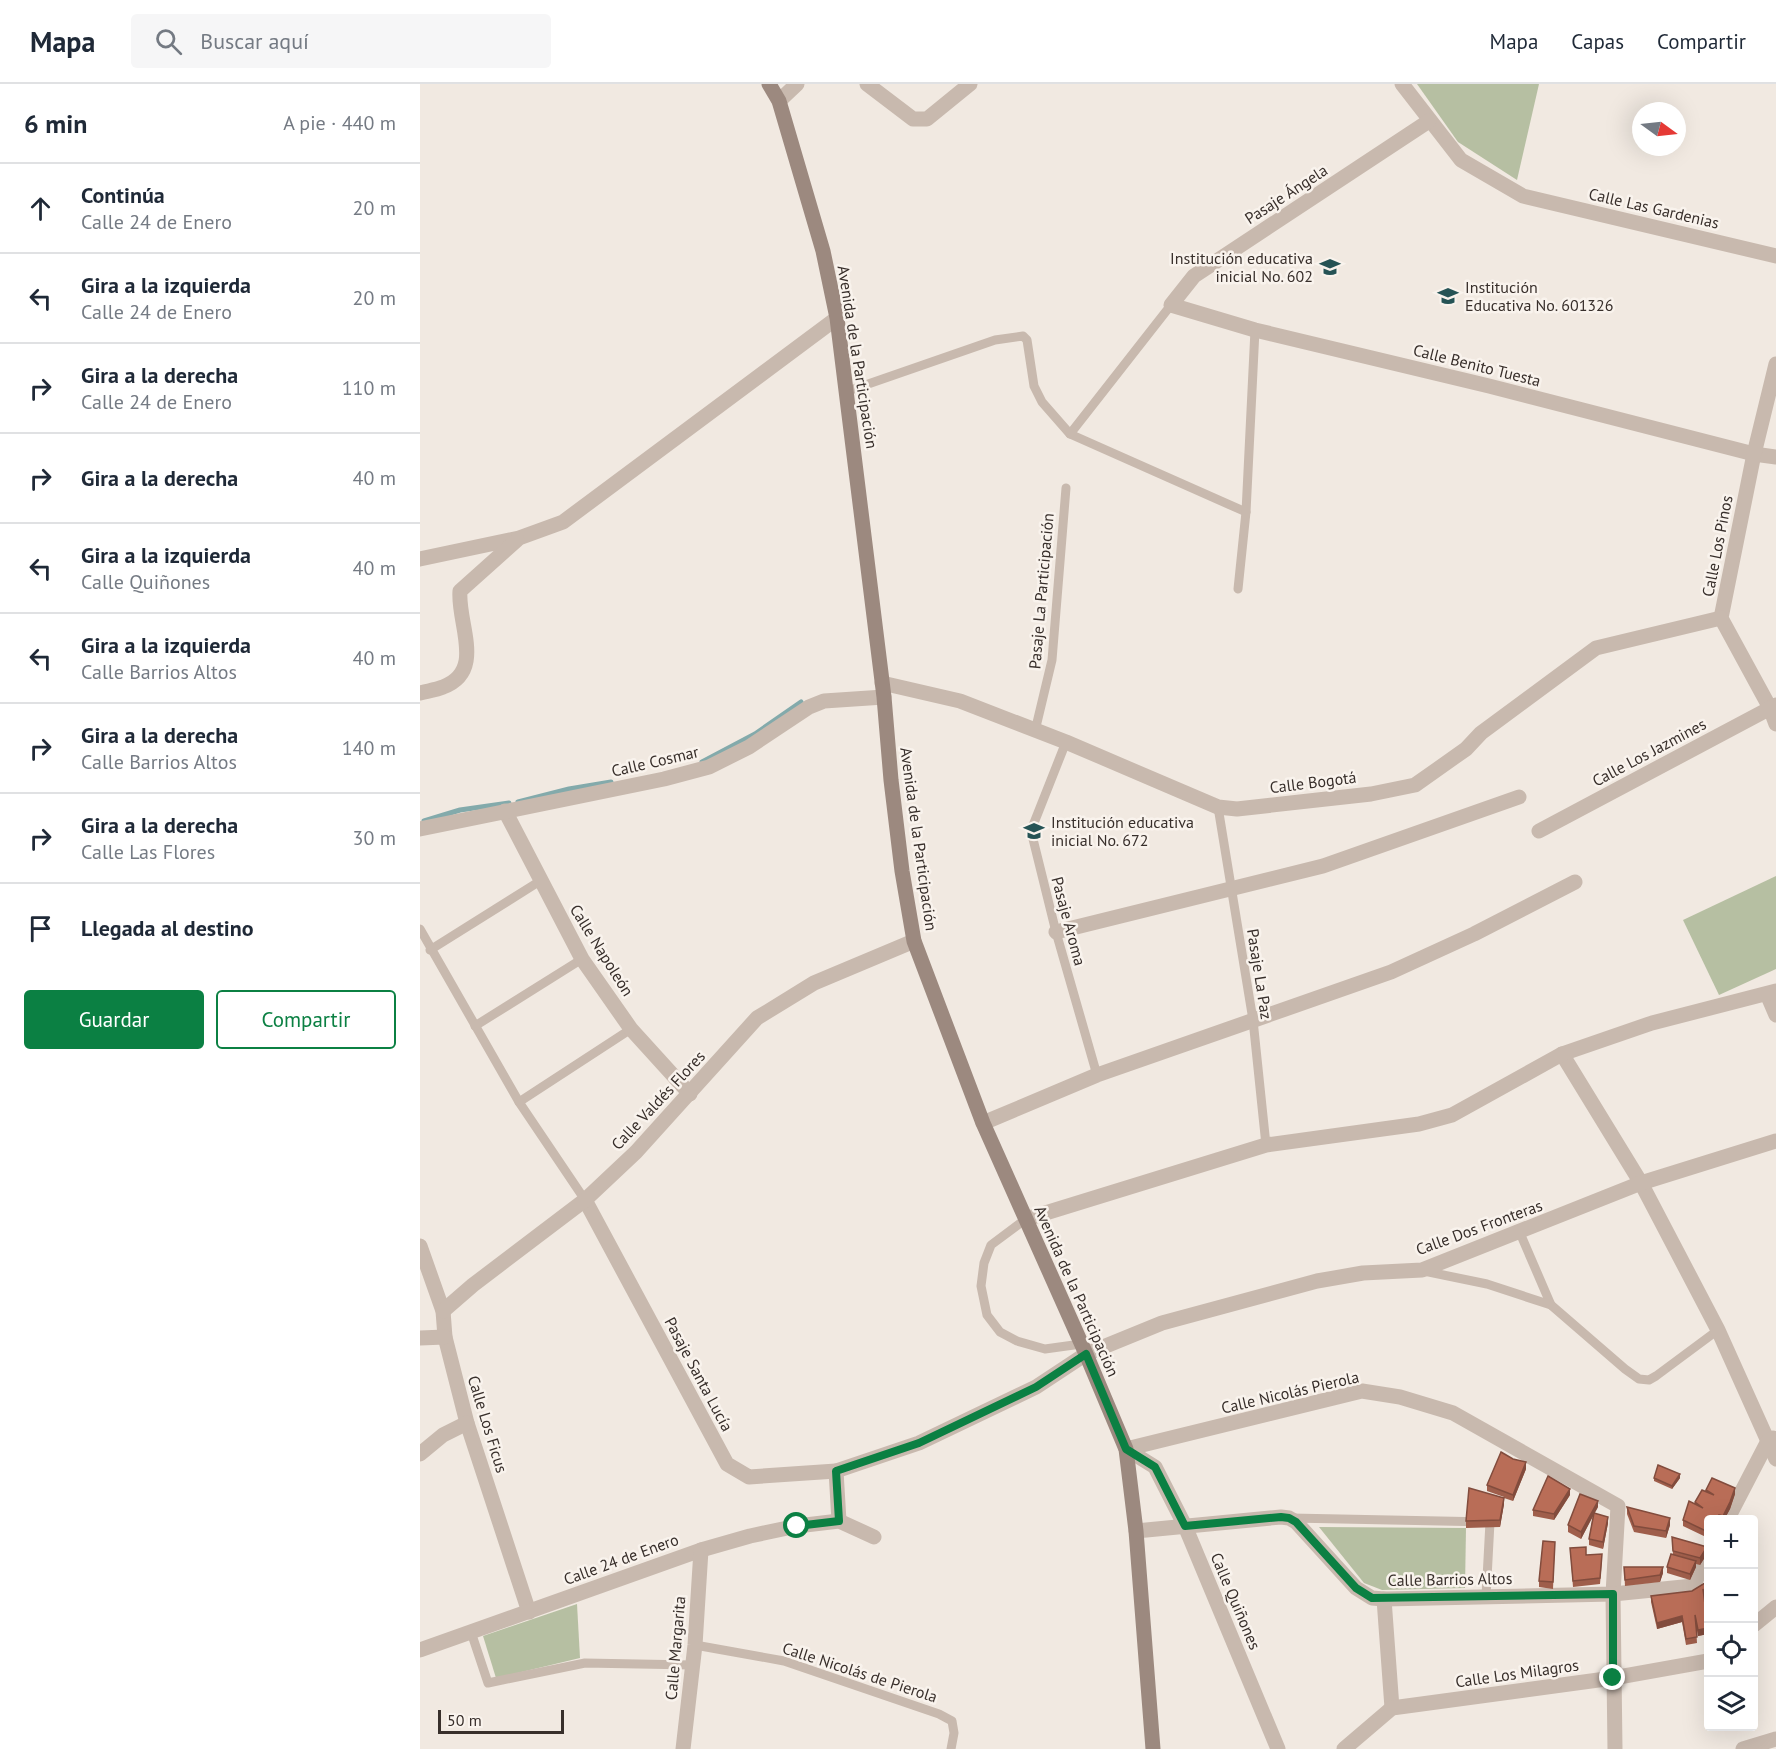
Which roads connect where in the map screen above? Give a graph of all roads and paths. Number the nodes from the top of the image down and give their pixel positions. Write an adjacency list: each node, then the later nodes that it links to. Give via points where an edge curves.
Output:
1 (770, 84): 6 (main road, Avenida de la Participación)
2 (797, 84): 6 (street)
3 (867, 84): 4 (street, via 913,119 922,120)
4 (970, 84)
5 (1402, 84): 7 (street, Calle Las Gardenias)
6 (779, 101): 10 (main road, Avenida de la Participación, via 823,251)
7 (1429, 122): 8 (street, Calle Las Gardenias, via 1461,160 1523,196); 9 (street, Pasaje Ángela, via 1194,276)
8 (1776, 256)
9 (1171, 305): 11 (street, Calle Benito Tuesta); 14 (lane)
10 (837, 318): 13 (main road, Avenida de la Participación); 19 (street, via 563,522)
11 (1255, 330): 15 (street, Calle Benito Tuesta); 18 (lane)
12 (1776, 364): 15 (street, Calle Los Pinos)
13 (848, 391): 14 (lane, via 995,340 1023,336 1027,340 1034,387); 23 (main road, Avenida de la Participación)
14 (1070, 434): 18 (lane)
15 (1754, 454): 16 (street, Calle Benito Tuesta); 22 (street, Calle Los Pinos)
16 (1776, 457)
17 (1066, 488): 27 (lane, Pasaje La Participación, via 1052,660)
18 (1245, 512): 21 (lane)
19 (519, 538): 20 (street); 24 (street, via 460,591 468,653 466,666 445,687)
20 (420, 559)
21 (1238, 589)
22 (1721, 618): 25 (street, Calle Los Pinos); 30 (street, Calle Bogotá, via 1596,648 1415,784 1360,795 1237,809)
23 (883, 690): 27 (street, Calle Bogotá, via 960,701); 31 (street, Calle Cosmar, via 809,707 749,747 709,767); 39 (main road, Avenida de la Participación, via 902,871)
24 (420, 693)
25 (1773, 707): 26 (street, Calle Los Pinos); 33 (street, Calle Los Jazmines)
26 (1776, 724)
27 (1035, 732): 28 (street, Calle Bogotá)
28 (1066, 742): 30 (street, Calle Bogotá); 38 (lane, Pasaje Aroma, via 1032,828)
29 (1519, 797): 36 (street, via 1323,866)
30 (1218, 807): 36 (lane, Pasaje La Paz)
31 (505, 811): 32 (street, Calle Cosmar); 34 (street, Calle Napoleón)
32 (420, 829)
33 (1539, 831)
34 (540, 881): 40 (lane); 41 (street, Calle Napoleón)
35 (1575, 882): 44 (street, via 1391,972)
36 (1231, 888): 38 (street); 44 (lane, Pasaje La Paz)
37 (420, 929): 40 (lane)
38 (1056, 932): 48 (lane, Pasaje Aroma)
39 (915, 941): 49 (street, Calle Valdés Flores, via 814,983 757,1018); 51 (main road, Avenida de la Participación)
40 (430, 950): 45 (lane)
41 (582, 959): 45 (lane); 46 (street, Calle Napoleón)
42 (1771, 993): 43 (street); 47 (street, via 1652,1023)
43 (1776, 1016)
44 (1253, 1020): 48 (street); 53 (lane, Pasaje La Paz)
45 (475, 1026): 50 (lane)
46 (631, 1029): 49 (street, Calle Napoleón); 50 (lane)
47 (1562, 1054): 53 (street, via 1452,1115 1419,1124); 54 (street)
48 (1097, 1075): 51 (street)
49 (690, 1094): 55 (street, Calle Valdés Flores)
50 (519, 1102): 55 (lane)
51 (983, 1123): 56 (main road, Avenida de la Participación)
52 (1776, 1141): 54 (street, Calle Dos Fronteras)
53 (1266, 1146): 56 (street)
54 (1641, 1183): 57 (street, Calle Dos Fronteras); 62 (street)
55 (585, 1200): 61 (street, Calle Valdés Flores); 71 (street, Pasaje Santa Lucía, via 727,1464 749,1477)
56 (1026, 1220): 65 (main road, Avenida de la Participación); 65 (lane, via 991,1245 981,1286 987,1315 1000,1332 1017,1341 1045,1349)
57 (1520, 1233): 59 (street, Calle Dos Fronteras); 60 (lane)
58 (420, 1246): 61 (street, Calle Los Ficus)
59 (1422, 1270): 60 (lane, via 1487,1284); 65 (street, Calle Dos Fronteras, via 1363,1272 1317,1281 1162,1323)
60 (1551, 1305): 62 (lane, via 1639,1379 1656,1376)
61 (444, 1311): 63 (street, Calle Los Ficus)
62 (1718, 1330): 67 (street)
63 (444, 1337): 64 (street); 66 (street, Calle Los Ficus)
64 (420, 1338)
65 (1084, 1349): 68 (main road, Avenida de la Participación); 71 (street, via 1036,1387 919,1443)
66 (467, 1423): 69 (street, via 443,1435); 84 (street, Calle Los Ficus)
67 (1772, 1439): 70 (street); 72 (street)
68 (1126, 1449): 75 (street, Calle Quiñones, via 1155,1467); 76 (main road, Avenida de la Participación); 80 (street, Calle Nicolás Pierola, via 1362,1391 1400,1397 1453,1413 1618,1506)
69 (420, 1454)
70 (1776, 1459)
71 (836, 1471): 74 (street)
72 (1730, 1515)
73 (1289, 1518): 75 (street); 81 (lane, via 1490,1522); 82 (street, Calle Barrios Altos, via 1356,1588 1372,1598)
74 (839, 1521): 77 (street); 78 (street, Calle 24 de Enero, via 778,1530)
75 (1185, 1526): 76 (street); 97 (street, Calle Quiñones)
76 (1136, 1531): 96 (main road, Avenida de la Participación)
77 (874, 1537)
78 (701, 1550): 84 (street, Calle 24 de Enero); 87 (street, Calle Margarita)
79 (1704, 1564): 80 (street, Calle Barrios Altos, via 1693,1586)
80 (1613, 1594): 81 (street, Calle Barrios Altos); 91 (street)
81 (1486, 1597): 82 (street, Calle Barrios Altos)
82 (1384, 1599): 92 (street)
83 (1776, 1607): 85 (street)
84 (529, 1612): 86 (street, Calle 24 de Enero)
85 (1756, 1623)
86 (471, 1632): 88 (street, Calle 24 de Enero); 90 (lane, via 489,1683 585,1663)
87 (695, 1645): 90 (street, Calle Margarita); 95 (lane, Calle Nicolás de Pierola, via 783,1661 939,1714 952,1721)
88 (420, 1650)
89 (1704, 1661): 91 (street, Calle Los Milagros)
90 (692, 1665): 94 (street, Calle Margarita)
91 (1613, 1678): 92 (street, Calle Los Milagros); 99 (street)
92 (1392, 1708): 98 (street)
93 (1776, 1739): 100 (street)
94 (683, 1749)
95 (951, 1749)
96 (1153, 1749)
97 (1278, 1749)
98 (1344, 1749)
99 (1615, 1749)
100 (1743, 1749)

